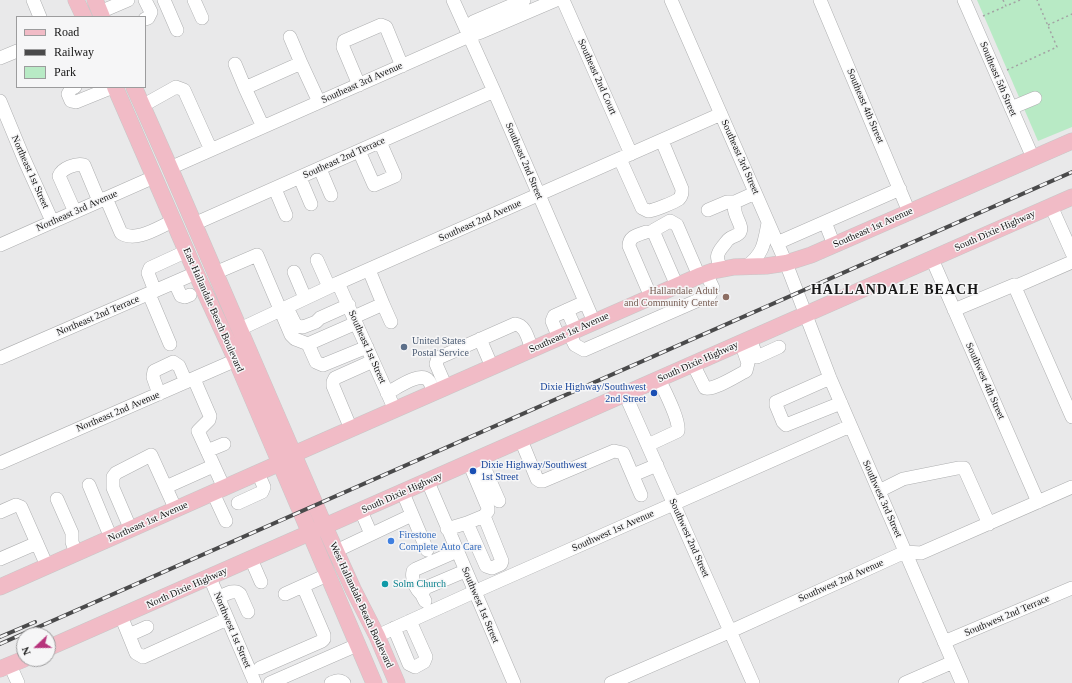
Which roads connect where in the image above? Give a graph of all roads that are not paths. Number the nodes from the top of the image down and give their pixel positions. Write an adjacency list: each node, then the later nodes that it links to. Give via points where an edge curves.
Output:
1 (33, 0): 15 (street)
2 (76, 0): 16 (main road)
3 (128, 0): 14 (street)
4 (146, 0): 17 (street, via 151,12)
5 (164, 0): 19 (street)
6 (194, 0): 18 (street)
7 (453, 0): 20 (street, Southeast 2nd Street)
8 (524, 0): 20 (street, via 473,22)
9 (556, 0): 20 (street, Southeast 3rd Avenue)
10 (564, 0): 47 (street, Southeast 2nd Court)
11 (671, 0): 39 (street, Southeast 3rd Street)
12 (820, 0): 54 (street, Southeast 4th Street)
13 (964, 0): 38 (street, Southeast 5th Street)
14 (99, 10)
15 (40, 16)
16 (84, 16)
17 (146, 18)
18 (202, 18)
19 (177, 30)
20 (469, 36): 26 (street, Southeast 3rd Avenue); 33 (street, Southeast 2nd Street)
21 (290, 37): 24 (street)
22 (16, 51): 23 (street)
23 (0, 58)
24 (301, 63): 32 (street); 36 (street)
25 (234, 64): 32 (street)
26 (402, 66): 27 (street, Southeast 3rd Avenue); 27 (street, via 386,27 381,25 344,41 343,47)
27 (359, 85): 36 (street, Southeast 3rd Avenue)
28 (73, 88): 29 (street, via 68,94 71,101 76,102)
29 (111, 88)
30 (114, 88): 41 (main road, East Hallandale Beach Boulevard)
31 (134, 88): 37 (main road, East Hallandale Beach Boulevard)
32 (245, 88): 40 (street)
33 (494, 91): 44 (street, Southeast 2nd Terrace); 57 (street, Southeast 2nd Street)
34 (1035, 98): 38 (street)
35 (0, 101): 67 (street, Northeast 1st Street)
36 (319, 102): 40 (street, Southeast 3rd Avenue)
37 (142, 106): 45 (street, via 176,87 184,90); 49 (main road, East Hallandale Beach Boulevard)
38 (1011, 108): 48 (street, Southeast 5th Street)
39 (721, 114): 42 (street, Southeast 2nd Avenue); 55 (street, Southeast 3rd Street)
40 (262, 127): 45 (street, Southeast 3rd Avenue)
41 (137, 135): 49 (main road, via 149,150); 51 (main road, East Hallandale Beach Boulevard)
42 (662, 141): 47 (street, Southeast 2nd Avenue); 47 (street, Southeast 2nd Court, via 682,189 681,197 671,203 647,211 642,208)
43 (1072, 141): 48 (main road, Southeast 1st Avenue)
44 (380, 142): 46 (street, Southeast 2nd Terrace); 46 (street, via 395,176 374,185)
45 (211, 150): 49 (street, Southeast 3rd Avenue)
46 (359, 151): 50 (street, Southeast 2nd Terrace)
47 (625, 157): 57 (street, Southeast 2nd Avenue)
48 (1033, 158): 65 (main road, Southeast 1st Avenue)
49 (170, 168): 71 (main road, East Hallandale Beach Boulevard)
50 (320, 169): 52 (street, Southeast 2nd Terrace); 56 (street)
51 (154, 177): 59 (street, Northeast 3rd Avenue); 68 (main road, East Hallandale Beach Boulevard); 75 (main road, via 160,180)
52 (300, 178): 53 (street, Southeast 2nd Terrace); 61 (street)
53 (275, 189): 66 (street); 71 (street, Southeast 2nd Terrace)
54 (900, 189): 65 (street, Southeast 4th Street); 69 (street)
55 (756, 193): 60 (street); 70 (street, Southeast 3rd Street)
56 (331, 195)
57 (539, 195): 84 (street, Southeast 2nd Avenue); 97 (street, Southeast 2nd Street)
58 (1072, 197): 62 (main road, South Dixie Highway)
59 (102, 200): 64 (street, Northeast 3rd Avenue); 64 (street, via 84,165 78,164 62,171 59,176); 68 (street, via 125,236 136,237)
60 (735, 202): 63 (street, via 727,202); 88 (street, via 734,210 741,228 740,232 728,239)
61 (311, 204)
62 (1051, 206): 78 (street); 79 (main road, South Dixie Highway)
63 (708, 210)
64 (75, 212): 67 (street, Northeast 3rd Avenue)
65 (909, 212): 76 (main road, Southeast 1st Avenue)
66 (286, 215)
67 (52, 221): 74 (street, Northeast 3rd Avenue)
68 (173, 221): 77 (main road, East Hallandale Beach Boulevard)
69 (824, 222): 73 (street); 76 (street)
70 (768, 223): 73 (street, Southeast 3rd Street); 83 (street, via 763,247 756,259)
71 (194, 224): 75 (main road, East Hallandale Beach Boulevard)
72 (646, 232): 95 (street, via 631,238 629,246)
73 (777, 243): 82 (street, Southeast 3rd Street)
74 (0, 245)
75 (203, 245): 87 (main road, East Hallandale Beach Boulevard)
76 (834, 245): 82 (main road, Southeast 1st Avenue)
77 (187, 252): 86 (main road, East Hallandale Beach Boulevard); 93 (street, via 150,268 148,273)
78 (1072, 253)
79 (932, 259): 101 (street, Southwest 4th Street); 103 (main road, South Dixie Highway)
80 (317, 260): 90 (street, Southeast 1st Street)
81 (1072, 262): 91 (street)
82 (786, 263): 83 (main road, Southeast 1st Avenue); 103 (street, Southeast 3rd Street)
83 (747, 266): 88 (main road, Southeast 1st Avenue)
84 (369, 270): 90 (street, Southeast 2nd Avenue); 98 (street)
85 (294, 272): 96 (street)
86 (196, 273): 89 (street, Northeast 2nd Terrace); 106 (main road, via 206,277 225,318); 116 (main road, East Hallandale Beach Boulevard)
87 (215, 273): 99 (street, via 256,255); 106 (main road, East Hallandale Beach Boulevard)
88 (709, 273): 92 (main road, Southeast 1st Avenue); 92 (street, via 677,225 670,221 656,228 654,233); 107 (street, via 713,288 710,295 584,350 575,345)
89 (175, 283): 93 (street, Northeast 2nd Terrace); 94 (street, via 181,296)
90 (334, 285): 96 (street, Southeast 2nd Avenue); 102 (street, Southeast 1st Street)
91 (1014, 285): 101 (street); 129 (street)
92 (677, 286): 95 (main road, Southeast 1st Avenue)
93 (152, 293): 110 (street); 115 (street, Northeast 2nd Terrace)
94 (190, 295)
95 (651, 297): 105 (main road, Southeast 1st Avenue)
96 (305, 298): 99 (street, Southeast 2nd Avenue)
97 (585, 302): 100 (street); 105 (street, Southeast 2nd Street)
98 (384, 304): 102 (street); 104 (street)
99 (284, 308): 102 (street, via 300,328 320,318); 106 (street, Southeast 2nd Avenue); 111 (street, via 291,335)
100 (567, 310): 107 (street); 107 (street, via 552,318)
101 (954, 310): 154 (street, Southwest 4th Street)
102 (353, 315): 111 (street); 112 (street, Southeast 1st Street)
103 (805, 315): 109 (main road, South Dixie Highway); 120 (street, Southwest 3rd Street)
104 (391, 322)
105 (594, 322): 107 (main road, Southeast 1st Avenue)
106 (240, 329): 136 (main road, East Hallandale Beach Boulevard)
107 (568, 334): 114 (main road, Southeast 1st Avenue)
108 (480, 339): 114 (street, via 520,324); 119 (street); 123 (street, via 438,358 436,364)
109 (745, 341): 113 (street, via 757,357); 118 (main road, South Dixie Highway); 118 (street, via 748,363 746,371 716,387 705,388)
110 (170, 344)
111 (308, 344): 112 (street, via 316,362 323,366)
112 (367, 347): 117 (street, Southeast 1st Street)
113 (779, 347)
114 (532, 349): 119 (main road, Southeast 1st Avenue)
115 (0, 358)
116 (236, 360): 122 (street, Northeast 2nd Avenue); 139 (main road, East Hallandale Beach Boulevard)
117 (373, 362): 124 (street, Southeast 1st Street); 131 (street, via 335,378 333,382)
118 (693, 364): 121 (main road, South Dixie Highway)
119 (492, 367): 123 (main road, Southeast 1st Avenue)
120 (830, 378): 127 (street, Southwest 3rd Street); 127 (street, via 776,402 778,411 786,425)
121 (659, 379): 126 (main road, South Dixie Highway); 134 (street, via 679,428 678,431)
122 (190, 380): 125 (street, Northeast 2nd Avenue); 125 (street, via 173,362 154,371 153,377); 135 (street, via 210,416 198,430)
123 (440, 390): 124 (street, via 420,377); 128 (main road, Southeast 1st Avenue)
124 (387, 393): 128 (street, Southeast 1st Street)
125 (159, 394): 138 (street, Northeast 2nd Avenue)
126 (625, 394): 132 (main road, South Dixie Highway); 134 (street, Southwest 2nd Street)
127 (841, 403): 130 (street, Southwest 3rd Street)
128 (395, 410): 131 (main road, Southeast 1st Avenue)
129 (1072, 417)
130 (850, 426): 149 (street, Southwest 3rd Street); 156 (street, Southwest 1st Avenue)
131 (351, 429): 136 (main road, Southeast 1st Avenue)
132 (521, 440): 137 (main road, South Dixie Highway); 143 (street, via 540,481 614,450 623,453)
133 (224, 444): 135 (street)
134 (648, 445): 140 (street, Southwest 2nd Street)
135 (207, 451): 141 (street)
136 (294, 454): 139 (main road, Northeast 1st Avenue); 165 (main road, East Hallandale Beach Boulevard)
137 (475, 461): 144 (main road, South Dixie Highway); 153 (street); 161 (street, via 488,508)
138 (0, 463)
139 (280, 463): 142 (main road, Northeast 1st Avenue); 168 (main road, East Hallandale Beach Boulevard)
140 (657, 465): 143 (street); 156 (street, Southwest 2nd Street)
141 (213, 466): 146 (street); 148 (street)
142 (258, 473): 148 (main road, Northeast 1st Avenue); 155 (street, via 264,487 262,492)
143 (633, 475): 151 (street)
144 (428, 482): 150 (main road, South Dixie Highway); 166 (street, Southwest 1st Street)
145 (89, 485): 170 (street)
146 (166, 487): 157 (street); 167 (street, via 151,456 116,473 112,488)
147 (1072, 488): 154 (street, Southwest 2nd Avenue)
148 (219, 490): 157 (main road, Northeast 1st Avenue); 162 (street)
149 (879, 491): 164 (street, via 903,479 964,468); 175 (street, Southwest 3rd Street)
150 (402, 493): 158 (main road, South Dixie Highway); 160 (street)
151 (641, 495)
152 (57, 499): 176 (street, via 72,533)
153 (499, 501)
154 (1038, 502): 164 (street, Southwest 2nd Avenue)
155 (238, 503)
156 (674, 504): 187 (street, Southwest 1st Avenue); 198 (street, Southwest 2nd Street)
157 (176, 510): 167 (main road, Northeast 1st Avenue)
158 (361, 511): 165 (main road, South Dixie Highway); 169 (street)
159 (0, 512): 171 (street, via 16,505 21,507)
160 (412, 515): 169 (street); 172 (street)
161 (484, 516): 163 (street); 163 (street, via 502,561 492,568 486,566)
162 (226, 521)
163 (468, 523): 166 (street)
164 (989, 524): 175 (street, Southwest 2nd Avenue, via 921,553)
165 (325, 527): 168 (main road, North Dixie Highway); 173 (main road, West Hallandale Beach Boulevard)
166 (447, 529): 174 (street, Southwest 1st Street)
167 (131, 530): 170 (main road, Northeast 1st Avenue)
168 (310, 534): 178 (main road, North Dixie Highway); 181 (main road, West Hallandale Beach Boulevard)
169 (371, 534): 173 (street)
170 (111, 538): 176 (main road, Northeast 1st Avenue)
171 (37, 543): 177 (street); 179 (street)
172 (428, 550)
173 (336, 551): 200 (main road, West Hallandale Beach Boulevard)
174 (457, 551): 180 (street, Southwest 1st Street); 189 (street, via 413,572 417,590)
175 (905, 552): 198 (street, Southwest 2nd Avenue); 201 (street, Southwest 3rd Street)
176 (76, 553): 179 (main road, Northeast 1st Avenue)
177 (0, 559)
178 (251, 559): 182 (main road, North Dixie Highway); 183 (street)
179 (47, 566): 185 (main road, Northeast 1st Avenue)
180 (465, 571): 187 (street, Southwest 1st Street); 189 (street, via 425,588)
181 (327, 575): 184 (street); 203 (main road, West Hallandale Beach Boulevard)
182 (210, 578): 190 (street, Northwest 1st Street); 193 (main road, North Dixie Highway)
183 (261, 582)
184 (303, 586): 188 (street); 204 (street, via 324,639)
185 (0, 587)
186 (1071, 591): 201 (street, Southwest 2nd Terrace)
187 (474, 592): 192 (street, Southwest 1st Avenue); 209 (street, Southwest 1st Street)
188 (285, 594)
189 (422, 595): 192 (street)
190 (218, 598): 191 (street, via 238,591); 194 (street, Northwest 1st Street)
191 (248, 612)
192 (430, 612): 195 (street, Southwest 1st Avenue)
193 (121, 616): 199 (street); 202 (main road, North Dixie Highway)
194 (227, 619): 199 (street, via 143,657 136,654); 211 (street, Northwest 1st Street)
195 (410, 621): 197 (street, Southwest 1st Avenue); 197 (street, via 426,657 424,662 415,667 409,664)
196 (148, 627): 199 (street)
197 (394, 628): 200 (street, Southwest 1st Avenue)
198 (731, 631): 216 (street, Southwest 2nd Avenue); 217 (street, Southwest 2nd Street)
199 (129, 635)
200 (377, 636): 215 (main road, West Hallandale Beach Boulevard)
201 (944, 642): 205 (street, Southwest 3rd Street)
202 (56, 644)
203 (357, 645): 208 (street); 214 (main road, West Hallandale Beach Boulevard)
204 (274, 662): 207 (street); 208 (street)
205 (953, 662): 218 (street); 219 (street, Southwest 3rd Street)
206 (11, 664): 210 (street)
207 (260, 668)
208 (276, 681)
209 (509, 681)
210 (18, 683)
211 (255, 683)
212 (331, 683): 213 (street, via 338,680)
213 (344, 683)
214 (374, 683)
215 (397, 683)
216 (611, 683)
217 (753, 683)
218 (905, 683)
219 (962, 683)

